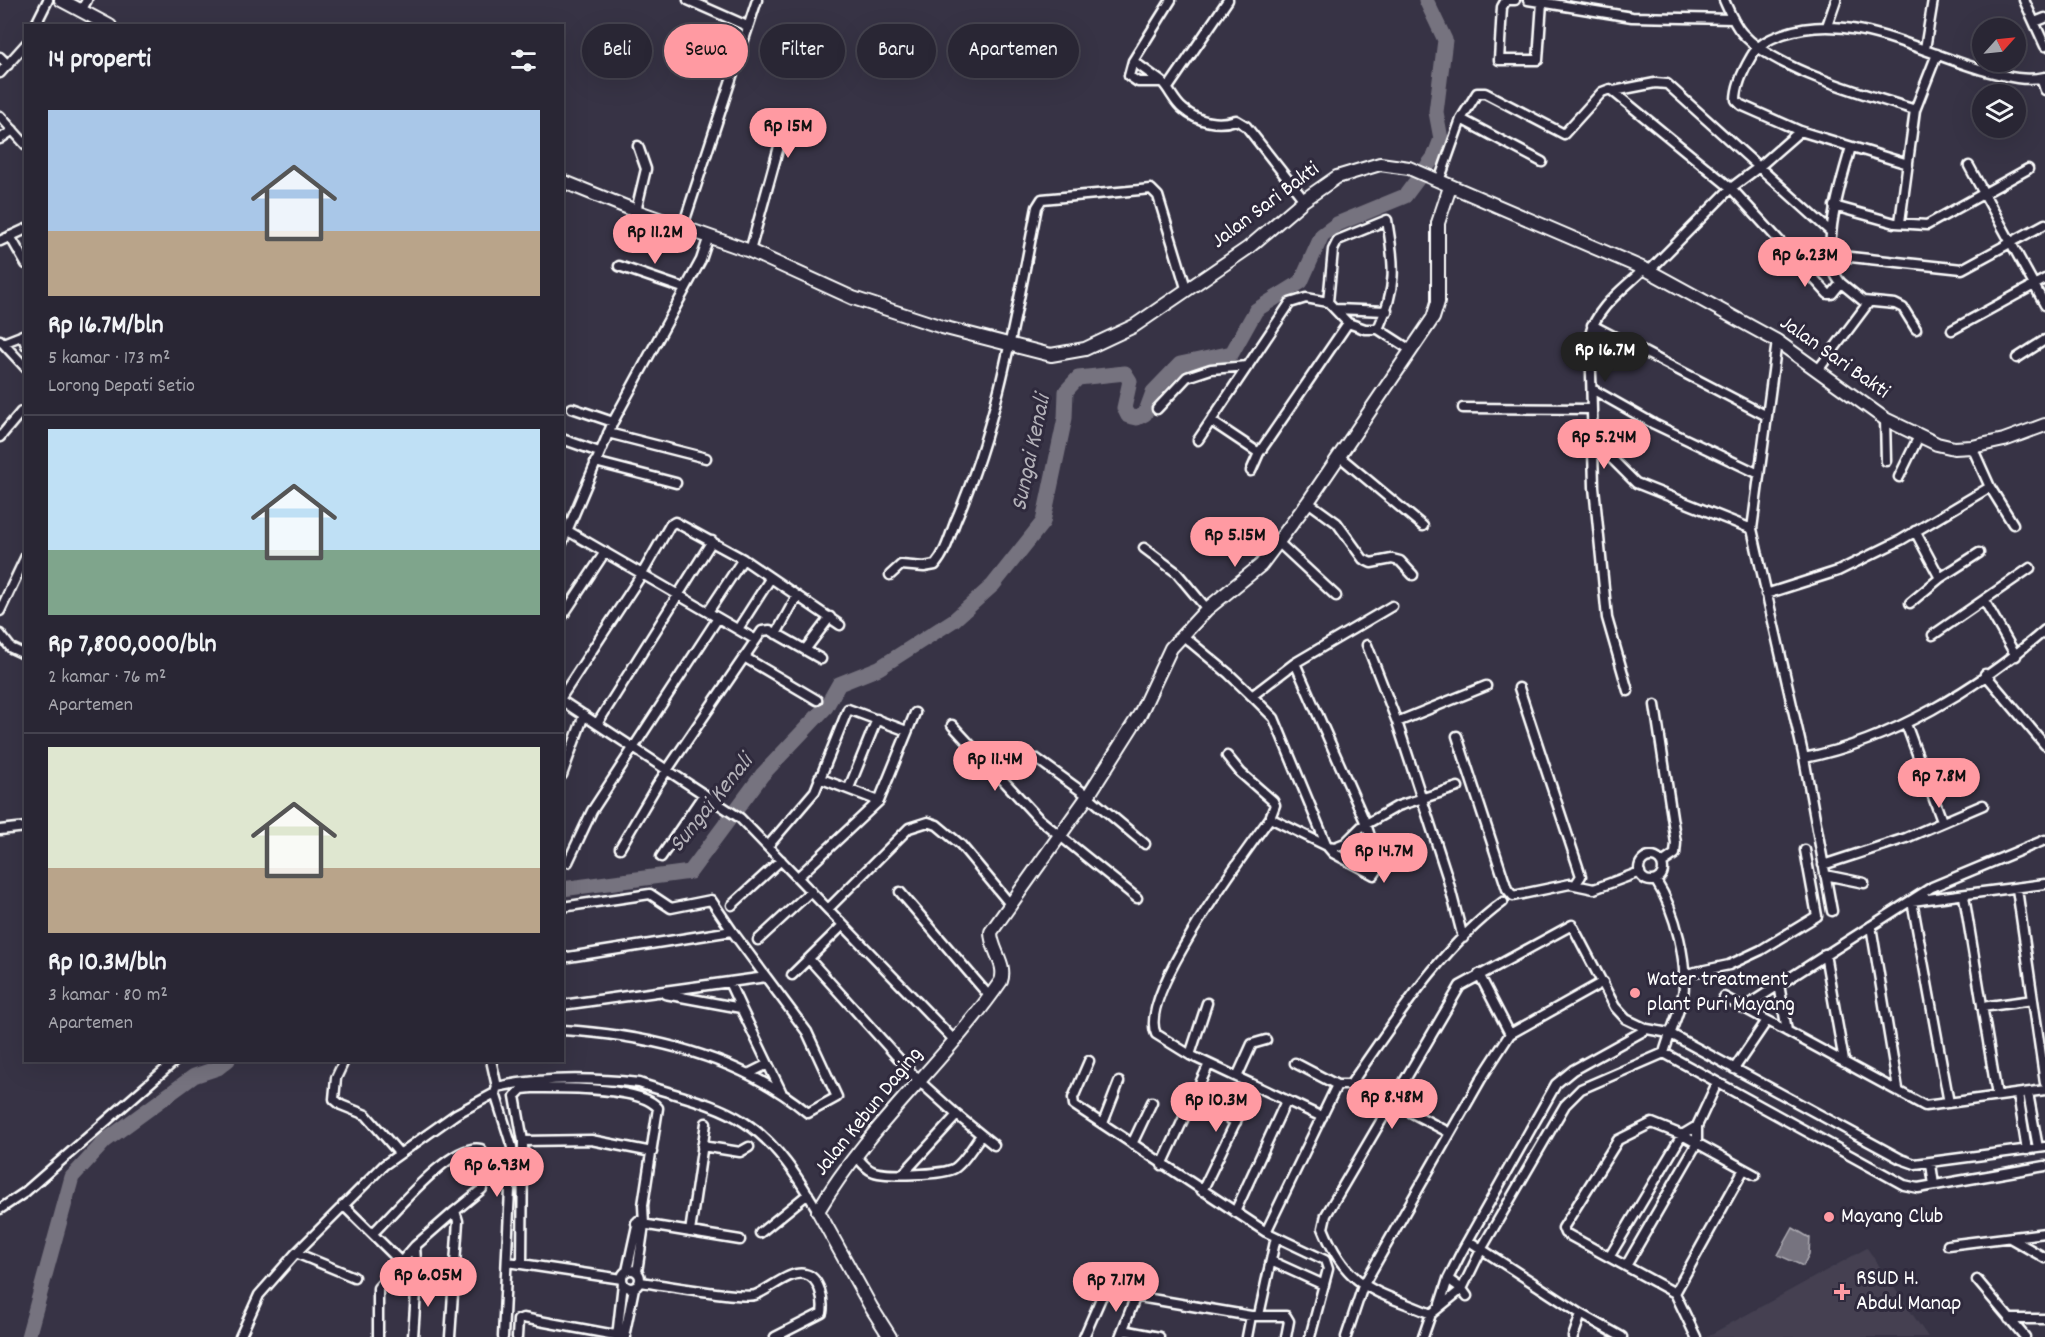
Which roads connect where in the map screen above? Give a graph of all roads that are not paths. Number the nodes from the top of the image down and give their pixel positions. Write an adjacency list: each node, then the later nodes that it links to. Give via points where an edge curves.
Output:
1 (48, 0): 18 (street)
2 (61, 0): 14 (main road)
3 (688, 0): 20 (street)
4 (757, 0): 21 (street)
5 (1171, 0): 29 (street)
6 (1228, 0): 34 (street)
7 (1515, 0): 13 (street, via 1506,0 1502,7 1499,60 1538,60)
8 (1528, 0): 13 (street)
9 (1724, 0): 16 (street)
10 (1836, 0): 22 (street)
11 (1933, 0): 26 (street)
12 (2024, 0): 17 (street)
13 (1542, 2): 16 (street, via 1632,17)
14 (84, 5): 19 (main road)
15 (2045, 18): 17 (street)
16 (1733, 19): 25 (street, via 1740,32)
17 (2035, 22): 24 (street)
18 (36, 24)
19 (108, 24)
20 (742, 24)
21 (748, 24)
22 (1827, 26): 25 (street, via 1791,32); 26 (street, via 1867,32)
23 (24, 46): 30 (street)
24 (2045, 46)
25 (1757, 47): 37 (street, via 1805,72); 41 (street, via 1745,66 1736,100)
26 (1925, 49): 27 (street)
27 (1936, 54): 32 (street, via 2012,78); 37 (street)
28 (0, 57): 30 (street)
29 (1133, 61): 34 (street); 34 (street, via 1129,76 1133,80)
30 (8, 65): 31 (street)
31 (0, 73)
32 (2043, 77): 35 (street)
33 (730, 78): 61 (street)
34 (1165, 85): 56 (street, via 1182,109 1213,124 1236,120 1246,126)
35 (2045, 90)
36 (1614, 91): 39 (street, via 1602,92 1564,134 1485,93 1472,97); 50 (street, via 1667,84); 54 (street)
37 (1915, 110): 48 (street)
38 (0, 116): 40 (street)
39 (1461, 118): 47 (street); 53 (street)
40 (13, 130): 43 (street); 44 (street)
41 (1800, 131): 46 (street); 50 (street)
42 (783, 132): 68 (street)
43 (0, 139)
44 (24, 143)
45 (638, 146): 58 (street, via 646,169)
46 (1851, 147): 48 (street); 57 (street)
47 (1542, 162)
48 (1908, 164): 59 (street)
49 (1969, 166): 55 (street)
50 (1759, 167): 54 (street); 63 (street)
51 (2028, 169): 55 (street)
52 (564, 182): 58 (main road, Jalan Sari Bakti)
53 (1440, 182): 56 (main road, Jalan Sari Bakti, via 1409,168 1380,164 1338,177); 72 (main road, Jalan Sari Bakti); 93 (main road, via 1438,302 1433,318)
54 (1731, 188): 72 (street); 74 (street, via 1828,294)
55 (1985, 195): 59 (street, via 1933,223); 67 (street)
56 (1304, 200): 77 (main road, Jalan Sari Bakti, via 1248,248)
57 (1834, 206): 59 (street); 63 (street)
58 (636, 211): 61 (main road, Jalan Sari Bakti)
59 (1900, 222)
60 (2045, 224): 67 (street)
61 (683, 226): 65 (main road, Jalan Sari Bakti)
62 (24, 230): 64 (street)
63 (1831, 232): 69 (street)
64 (10, 236): 66 (street); 70 (street)
65 (710, 236): 68 (main road, Jalan Sari Bakti); 76 (street, via 701,260)
66 (0, 240)
67 (2010, 243): 69 (street, via 1962,268); 75 (street)
68 (750, 251): 92 (main road, Jalan Sari Bakti, via 853,298)
69 (1832, 255): 74 (street, via 1832,271)
70 (24, 260)
71 (619, 266): 76 (street)
72 (1647, 270): 84 (street, via 1608,304); 90 (main road, Jalan Sari Bakti)
73 (2045, 279): 75 (street)
74 (1841, 283): 79 (street)
75 (2035, 284): 80 (street); 87 (street)
76 (683, 288): 107 (street)
77 (1187, 291): 92 (main road, Jalan Sari Bakti, via 1134,326 1085,349 1051,356); 92 (street, via 1158,196 1151,189 1046,197 1037,207)
78 (1328, 302): 81 (street); 82 (street, via 1333,250 1338,240 1387,220 1395,272); 96 (street, via 1306,298 1290,303)
79 (1869, 302): 86 (street, via 1903,308); 97 (street)
80 (2045, 305)
81 (1335, 309): 82 (street); 83 (street)
82 (1387, 311): 85 (street)
83 (1348, 323): 85 (street); 117 (street)
84 (1592, 325): 98 (street); 104 (street)
85 (1378, 329): 93 (street)
86 (1916, 329)
87 (1952, 330)
88 (24, 334): 91 (street)
89 (2045, 340): 94 (street)
90 (1777, 341): 97 (main road, Jalan Sari Bakti); 104 (street)
91 (2, 342): 95 (street)
92 (1010, 345): 144 (street, via 970,488 939,559 928,567 901,565)
93 (1409, 349): 118 (main road)
94 (2016, 358)
95 (24, 366)
96 (1248, 366): 101 (street, via 1211,369 1187,377); 106 (street)
97 (1818, 370): 105 (main road, Jalan Sari Bakti)
98 (1592, 389): 102 (street); 123 (street, via 1654,424)
99 (572, 408): 107 (street)
100 (1463, 408): 102 (street)
101 (1157, 409)
102 (1591, 410): 112 (street)
103 (24, 411): 111 (street)
104 (1767, 416): 123 (street)
105 (1885, 419): 110 (main road, Jalan Sari Bakti); 120 (street)
106 (1211, 421): 114 (street); 117 (street)
107 (613, 422): 109 (street)
108 (2045, 425): 115 (main road, Jalan Sari Bakti, via 2004,441)
109 (608, 433): 116 (street); 119 (street)
110 (1919, 436): 115 (main road, Jalan Sari Bakti, via 1954,448); 124 (street)
111 (0, 437)
112 (1592, 439): 130 (street, via 1636,483); 178 (street, via 1607,618)
113 (564, 440): 116 (street)
114 (1198, 440)
115 (1972, 447): 126 (street)
116 (599, 453): 121 (street)
117 (1259, 453): 122 (street)
118 (1340, 456): 127 (main road); 129 (street)
119 (706, 458)
120 (1886, 461)
121 (596, 462): 125 (street); 131 (street)
122 (1251, 471)
123 (1759, 474): 130 (street)
124 (1899, 477)
125 (676, 483)
126 (1990, 488): 128 (street); 132 (street)
127 (1308, 502): 135 (main road); 143 (street, via 1337,524 1363,559 1371,563 1400,561)
128 (2013, 524)
129 (1423, 526)
130 (1752, 529): 147 (street)
131 (568, 531): 133 (street); 137 (street)
132 (1915, 531): 145 (street); 147 (street, via 1838,571)
133 (564, 539)
134 (712, 541): 139 (street); 142 (street, via 675,522); 148 (street)
135 (1278, 542): 150 (street); 154 (main road, via 1261,565)
136 (1144, 548): 154 (street, via 1176,572)
137 (605, 552): 142 (street); 157 (street)
138 (1979, 553): 145 (street)
139 (743, 559): 146 (street); 156 (street)
140 (24, 560): 155 (street)
141 (2030, 568): 151 (street)
142 (642, 574): 148 (street); 179 (street)
143 (1413, 574)
144 (890, 575)
145 (1940, 578): 152 (street)
146 (770, 579): 149 (street); 161 (street)
147 (1766, 594): 196 (street)
148 (678, 595): 156 (street); 188 (street)
149 (797, 596): 158 (street); 164 (street)
150 (1336, 596)
151 (1984, 600): 166 (street); 171 (street)
152 (1910, 603)
153 (1392, 606): 174 (street)
154 (1207, 609): 165 (main road)
155 (0, 611)
156 (708, 612): 159 (street)
157 (564, 613)
158 (830, 617): 160 (street); 169 (street)
159 (718, 618): 161 (street); 194 (street)
160 (840, 625)
161 (738, 629): 167 (street)
162 (2045, 630): 171 (street)
163 (0, 634): 170 (street, via 11,648)
164 (776, 634): 167 (street, via 767,630); 169 (street)
165 (1182, 635): 180 (street); 204 (main road, via 1171,648 1140,714)
166 (1933, 635)
167 (756, 640): 172 (street)
168 (1367, 645): 187 (street)
169 (806, 650): 173 (street)
170 (24, 654)
171 (2016, 656): 175 (street)
172 (744, 657): 181 (street); 199 (street)
173 (821, 659)
174 (1295, 663): 180 (street); 210 (street)
175 (1985, 674): 189 (street); 193 (street)
176 (1486, 686): 187 (street)
177 (1519, 688): 232 (street, via 1581,876)
178 (1628, 691)
179 (564, 693)
180 (1251, 696): 217 (street, via 1274,718)
181 (818, 700)
182 (564, 702): 185 (street)
183 (1655, 705): 224 (street, via 1676,843 1675,854)
184 (915, 713): 191 (street)
185 (584, 715): 188 (street); 198 (street)
186 (878, 719): 191 (street); 200 (street, via 853,709 846,711); 202 (street)
187 (1397, 722): 205 (street)
188 (597, 724): 194 (street)
189 (1906, 724): 196 (street, via 1843,749); 209 (street)
190 (952, 725): 213 (street, via 1038,818)
191 (907, 731): 206 (street)
192 (1457, 736): 232 (street, via 1507,889 1513,896)
193 (2045, 745)
194 (632, 746): 199 (street); 223 (street, via 592,811)
195 (1227, 756): 208 (street, via 1273,801)
196 (1804, 758): 225 (street)
197 (1037, 759): 204 (street)
198 (564, 770)
199 (668, 770): 203 (street); 218 (street)
200 (819, 778): 202 (street); 216 (street, via 808,801)
201 (1458, 787): 205 (street)
202 (849, 788): 206 (street)
203 (704, 794): 216 (street, via 740,818); 221 (street)
204 (1088, 796): 213 (main road); 215 (street)
205 (1421, 797): 210 (street); 248 (street)
206 (879, 801): 228 (street)
207 (1983, 806): 209 (street)
208 (1270, 818): 217 (street); 278 (street, via 1213,897 1168,977 1158,1005 1153,1024 1156,1034)
209 (1942, 821): 225 (street, via 1906,838)
210 (1366, 824): 217 (street, via 1345,843); 217 (street, via 1380,866 1374,875 1333,853)
211 (24, 827): 212 (street)
212 (0, 830)
213 (1060, 836): 237 (street); 241 (main road)
214 (2041, 841): 219 (street); 238 (street, via 1932,886)
215 (1145, 844)
216 (768, 846): 222 (street)
217 (1328, 846)
218 (620, 848)
219 (2045, 848)
220 (1805, 850): 254 (street, via 1817,916 1729,965)
221 (661, 856)
222 (781, 860): 228 (street); 240 (street)
223 (568, 862)
224 (1662, 863): 226 (street, via 1658,858 1646,857 1641,861); 229 (street, via 1663,875)
225 (1823, 866): 227 (street)
226 (1640, 872): 229 (street, via 1644,880); 232 (street, via 1594,889)
227 (1825, 875): 230 (street); 244 (street)
228 (798, 877): 234 (street)
229 (1656, 880): 254 (street, via 1668,899)
230 (1864, 883)
231 (2045, 884): 233 (street)
232 (1575, 885)
233 (2017, 889): 236 (street); 263 (street)
234 (811, 891): 243 (street); 249 (street)
235 (900, 892): 261 (street)
236 (1964, 896): 238 (street); 266 (street)
237 (1137, 898)
238 (1912, 901): 246 (street); 307 (street)
239 (1503, 902): 248 (street)
240 (732, 904)
241 (1010, 904): 243 (street, via 961,845 928,822 909,828); 261 (main road, Jalan Kebun Daging, via 991,932 1004,975)
242 (564, 908): 247 (street, via 650,894 671,908 711,900)
243 (828, 909): 245 (street)
244 (1832, 911)
245 (843, 925): 252 (street); 276 (street)
246 (1871, 926): 250 (street); 296 (street)
247 (732, 931): 251 (street); 256 (street)
248 (1463, 938): 294 (street, via 1431,972 1350,1086)
249 (758, 940)
250 (1825, 954): 259 (street); 280 (street)
251 (564, 958)
252 (809, 959): 255 (street); 290 (street)
253 (1479, 974): 258 (street, via 1572,925); 274 (street); 306 (street, via 1460,986)
254 (1686, 974): 273 (street, via 1682,1001)
255 (792, 975)
256 (766, 977): 257 (street); 298 (street, via 807,1032 837,1097 808,1113)
257 (729, 982): 260 (street); 267 (street)
258 (1603, 982): 270 (street, via 1623,1016); 274 (street)
259 (1779, 984): 268 (street); 272 (street)
260 (656, 992): 265 (street); 267 (street)
261 (990, 997): 276 (main road, Jalan Kebun Daging)
262 (1724, 997): 268 (street)
263 (2033, 1000): 266 (street); 293 (street)
264 (1207, 1003): 278 (street)
265 (564, 1005)
266 (1982, 1007): 302 (street)
267 (741, 1008): 285 (street)
268 (1743, 1008): 269 (street)
269 (1766, 1022): 272 (street); 287 (street)
270 (1647, 1029): 273 (street); 351 (street, via 1573,1070 1556,1084)
271 (564, 1030): 288 (street, via 600,1032 711,1056)
272 (1787, 1031): 280 (street)
273 (1669, 1033): 277 (street); 287 (street)
274 (1510, 1034): 314 (street)
275 (1266, 1040): 289 (street, via 1252,1044)
276 (955, 1041): 290 (main road, Jalan Kebun Daging)
277 (1664, 1053): 292 (street); 354 (street, via 1581,1089 1565,1105)
278 (1190, 1055): 286 (street)
279 (1089, 1061): 312 (street, via 1073,1102)
280 (1844, 1061): 296 (street)
281 (174, 1062): 338 (street, via 24,1193)
282 (344, 1062): 326 (street, via 334,1084 334,1099 366,1115)
283 (490, 1062): 297 (street)
284 (1295, 1063): 294 (street)
285 (768, 1064): 288 (street); 298 (street)
286 (1209, 1064): 289 (street); 303 (street)
287 (1734, 1069): 328 (street, via 1901,1160)
288 (748, 1074): 298 (street)
289 (1238, 1077): 295 (street)
290 (919, 1081): 308 (street); 327 (main road, Jalan Kebun Daging)
291 (1119, 1082): 312 (street)
292 (1718, 1083): 313 (street); 334 (street, via 1904,1185)
293 (2045, 1083)
294 (1337, 1085): 309 (street)
295 (1254, 1086): 304 (street); 310 (street)
296 (1898, 1089): 307 (street, via 1925,1106)
297 (496, 1090): 326 (street); 336 (street, via 518,1083 562,1080 639,1083 744,1121 776,1151); 360 (street, via 512,1147)
298 (781, 1090)
299 (2045, 1090): 300 (street)
300 (2028, 1093): 301 (street); 323 (street)
301 (2018, 1094): 302 (street); 324 (street)
302 (1997, 1096): 307 (street)
303 (1192, 1100): 310 (street); 329 (street)
304 (1286, 1101): 309 (street); 341 (street)
305 (1152, 1102): 319 (street)
306 (1393, 1102): 314 (street); 369 (street, via 1326,1215 1323,1228 1344,1267)
307 (1949, 1102)
308 (957, 1114): 315 (street); 332 (street)
309 (1322, 1117): 344 (street)
310 (1236, 1122): 335 (street)
311 (706, 1123): 321 (street)
312 (1103, 1123): 319 (street)
313 (1697, 1126): 316 (street); 318 (street)
314 (1450, 1133): 369 (street)
315 (981, 1135): 320 (street); 332 (street, via 954,1169)
316 (1682, 1135): 318 (street); 356 (street); 356 (street, via 1656,1123 1621,1138 1563,1228 1565,1233)
317 (523, 1141): 325 (street, via 591,1140); 325 (street, via 515,1096 518,1092 532,1088 606,1091 657,1106); 361 (street)
318 (1697, 1143): 331 (street); 362 (street)
319 (1132, 1144): 329 (street)
320 (994, 1145)
321 (702, 1146): 322 (street, via 740,1152); 343 (street)
322 (749, 1148)
323 (2042, 1148): 324 (street)
324 (2027, 1150): 328 (street)
325 (652, 1152): 342 (street)
326 (399, 1153): 337 (street)
327 (855, 1155): 332 (street, via 872,1172); 340 (main road, Jalan Kebun Daging)
328 (1931, 1164): 334 (street)
329 (1162, 1165): 335 (street)
330 (2045, 1166): 334 (street)
331 (1744, 1169): 333 (street); 371 (street)
332 (903, 1174)
333 (1755, 1175)
334 (1934, 1185)
335 (1202, 1191): 341 (street)
336 (808, 1194): 340 (street); 346 (street)
337 (344, 1205): 345 (street); 355 (street)
338 (0, 1209)
339 (455, 1211): 345 (street, via 482,1189 485,1157 481,1149 465,1151 444,1163); 353 (street); 384 (street, via 458,1221)
340 (818, 1211): 388 (main road, Jalan Kebun Daging)
341 (1235, 1212): 344 (street)
342 (640, 1224): 343 (street); 363 (street)
343 (690, 1232): 350 (street)
344 (1266, 1232): 348 (street)
345 (373, 1233): 358 (street)
346 (760, 1233)
347 (2045, 1233): 349 (street)
348 (1276, 1237): 359 (street); 368 (street, via 1325,1260 1328,1269)
349 (2009, 1238): 352 (street); 357 (street)
350 (740, 1240)
351 (1469, 1241): 354 (street); 365 (street)
352 (1948, 1245)
353 (415, 1246): 358 (street); 383 (street)
354 (1482, 1248): 370 (street); 375 (street)
355 (296, 1253): 364 (street); 381 (street, via 259,1295)
356 (1610, 1257): 362 (street)
357 (2045, 1258)
358 (400, 1261): 382 (street, via 378,1288)
359 (1271, 1261): 368 (street); 376 (street)
360 (508, 1262): 361 (street); 385 (street)
361 (522, 1264): 363 (street)
362 (1626, 1266): 371 (street)
363 (627, 1276): 367 (street); 367 (street, via 629,1288); 380 (street)
364 (354, 1277)
365 (1448, 1279): 370 (street); 373 (street)
366 (1977, 1280): 377 (street)
367 (637, 1285): 380 (street); 387 (street, via 752,1296 796,1274 808,1274 820,1291 822,1313)
368 (1324, 1285): 393 (street)
369 (1363, 1286): 374 (street); 394 (street)
370 (1464, 1293): 373 (street)
371 (1675, 1293): 398 (street)
372 (1135, 1298): 376 (street); 379 (street); 389 (street, via 1105,1293)
373 (1440, 1305): 374 (street)
374 (1431, 1314): 395 (street)
375 (1581, 1314): 396 (street); 397 (street)
376 (1255, 1316): 391 (street); 392 (street, via 1288,1317)
377 (2009, 1319): 378 (street); 399 (street)
378 (2045, 1319)
379 (1121, 1333): 390 (street)
380 (621, 1336): 386 (street, via 523,1318 518,1320)
381 (240, 1337)
382 (378, 1337)
383 (413, 1337)
384 (450, 1337)
385 (503, 1337)
386 (517, 1337)
387 (775, 1337)
388 (890, 1337)
389 (1084, 1337)
390 (1159, 1337)
391 (1247, 1337)
392 (1286, 1337)
393 (1310, 1337)
394 (1346, 1337)
395 (1423, 1337)
396 (1573, 1337)
397 (1622, 1337)
398 (1696, 1337)
399 (2025, 1337)

